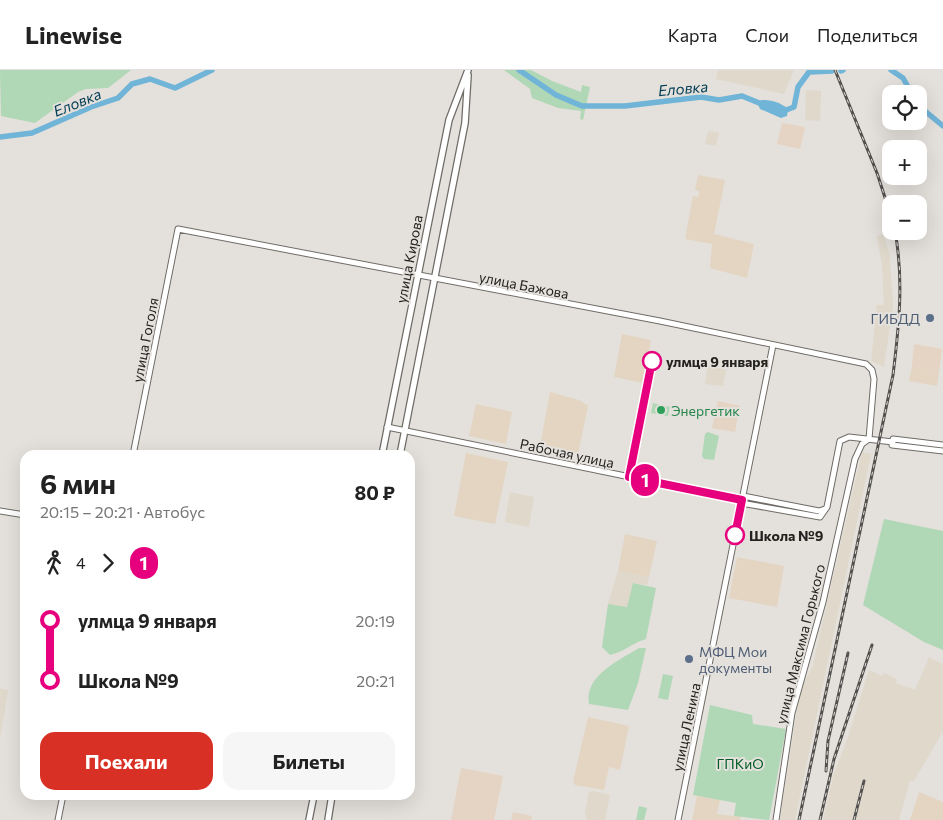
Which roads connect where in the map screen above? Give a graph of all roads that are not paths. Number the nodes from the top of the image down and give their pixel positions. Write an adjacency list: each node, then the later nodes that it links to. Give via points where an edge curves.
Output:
1 (468, 70): 3 (main road, улица Кирова, via 449,120); 4 (main road, улица Кирова, via 466,123)
2 (178, 228): 3 (street, улица Бажова); 11 (street, улица Гоголя)
3 (419, 276): 4 (street, улица Бажова); 6 (main road, улица Кирова)
4 (435, 279): 5 (street, улица Бажова); 7 (main road, улица Кирова)
5 (773, 345): 8 (street, улица Бажова, via 866,364 874,379); 15 (street, улица Ленина)
6 (387, 427): 7 (street, Рабочая улица); 12 (main road, улица Кирова)
7 (405, 431): 13 (main road, улица Кирова); 15 (street, Рабочая улица)
8 (869, 439): 9 (street); 16 (street, via 849,437 838,444); 26 (street, улица Максима Горького, via 862,444 855,458 808,663 797,692)
9 (893, 442): 10 (street); 14 (street)
10 (943, 445)
11 (134, 450)
12 (383, 450)
13 (401, 450)
14 (943, 452)
15 (742, 500): 16 (street, Рабочая улица, via 819,512); 16 (street, Рабочая улица, via 817,517); 25 (street, улица Ленина)
16 (827, 507)
17 (0, 511): 18 (street)
18 (20, 514)
19 (62, 800): 22 (street)
20 (313, 800): 23 (main road)
21 (331, 800): 24 (main road)
22 (58, 820)
23 (309, 820)
24 (328, 820)
25 (678, 820)
26 (776, 820)

